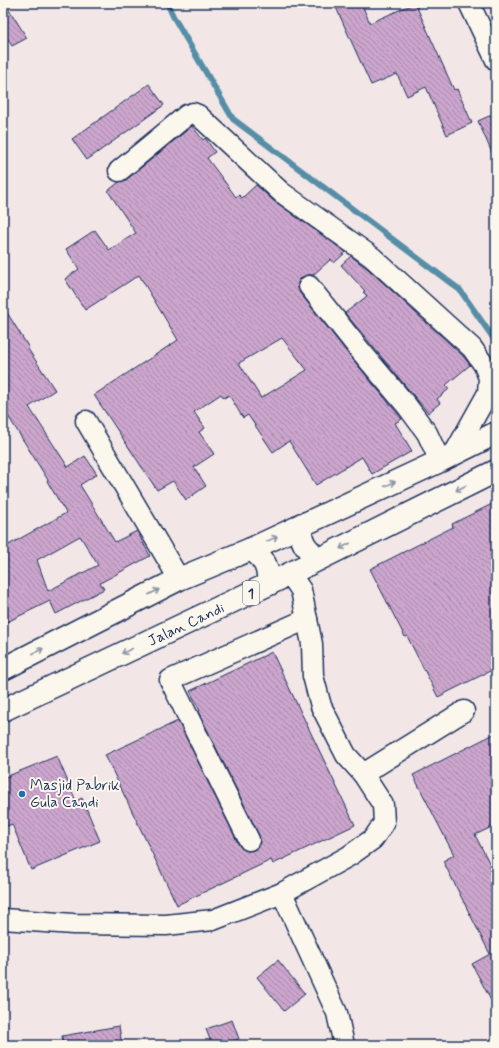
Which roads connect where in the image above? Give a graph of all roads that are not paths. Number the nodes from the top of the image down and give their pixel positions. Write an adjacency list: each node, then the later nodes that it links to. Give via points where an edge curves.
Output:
1 (469, 3): 2 (street)
2 (496, 60)
3 (119, 171): 7 (street, via 193,113 282,192 372,257 472,348 484,365 489,378 488,393)
4 (309, 286): 7 (street)
5 (86, 421): 13 (street)
6 (496, 433): 7 (highway)
7 (447, 457): 9 (highway, one-way to 7)
8 (496, 471): 11 (highway, Jalan Candi / 1, one-way to 11)
9 (302, 524): 10 (highway, one-way to 9); 11 (highway, via 302,539)
10 (251, 548): 13 (highway); 14 (highway, via 265,563)
11 (318, 560): 12 (highway, Jalan Candi / 1)
12 (290, 574): 14 (highway, Jalan Candi / 1); 15 (street, via 301,590)
13 (179, 579): 16 (highway, one-way to 13)
14 (269, 584): 17 (highway, Jalan Candi / 1, one-way to 17)
15 (308, 619): 19 (street, via 313,676 322,706 346,755); 20 (street, via 170,680)
16 (3, 669)
17 (3, 710)
18 (464, 711): 19 (street)
19 (364, 774): 21 (street, via 383,805 384,823 373,839 349,856)
20 (249, 840)
21 (282, 893): 22 (street, via 213,920 166,925 73,924); 23 (street, via 337,1013)
22 (3, 918)
23 (344, 1045)

